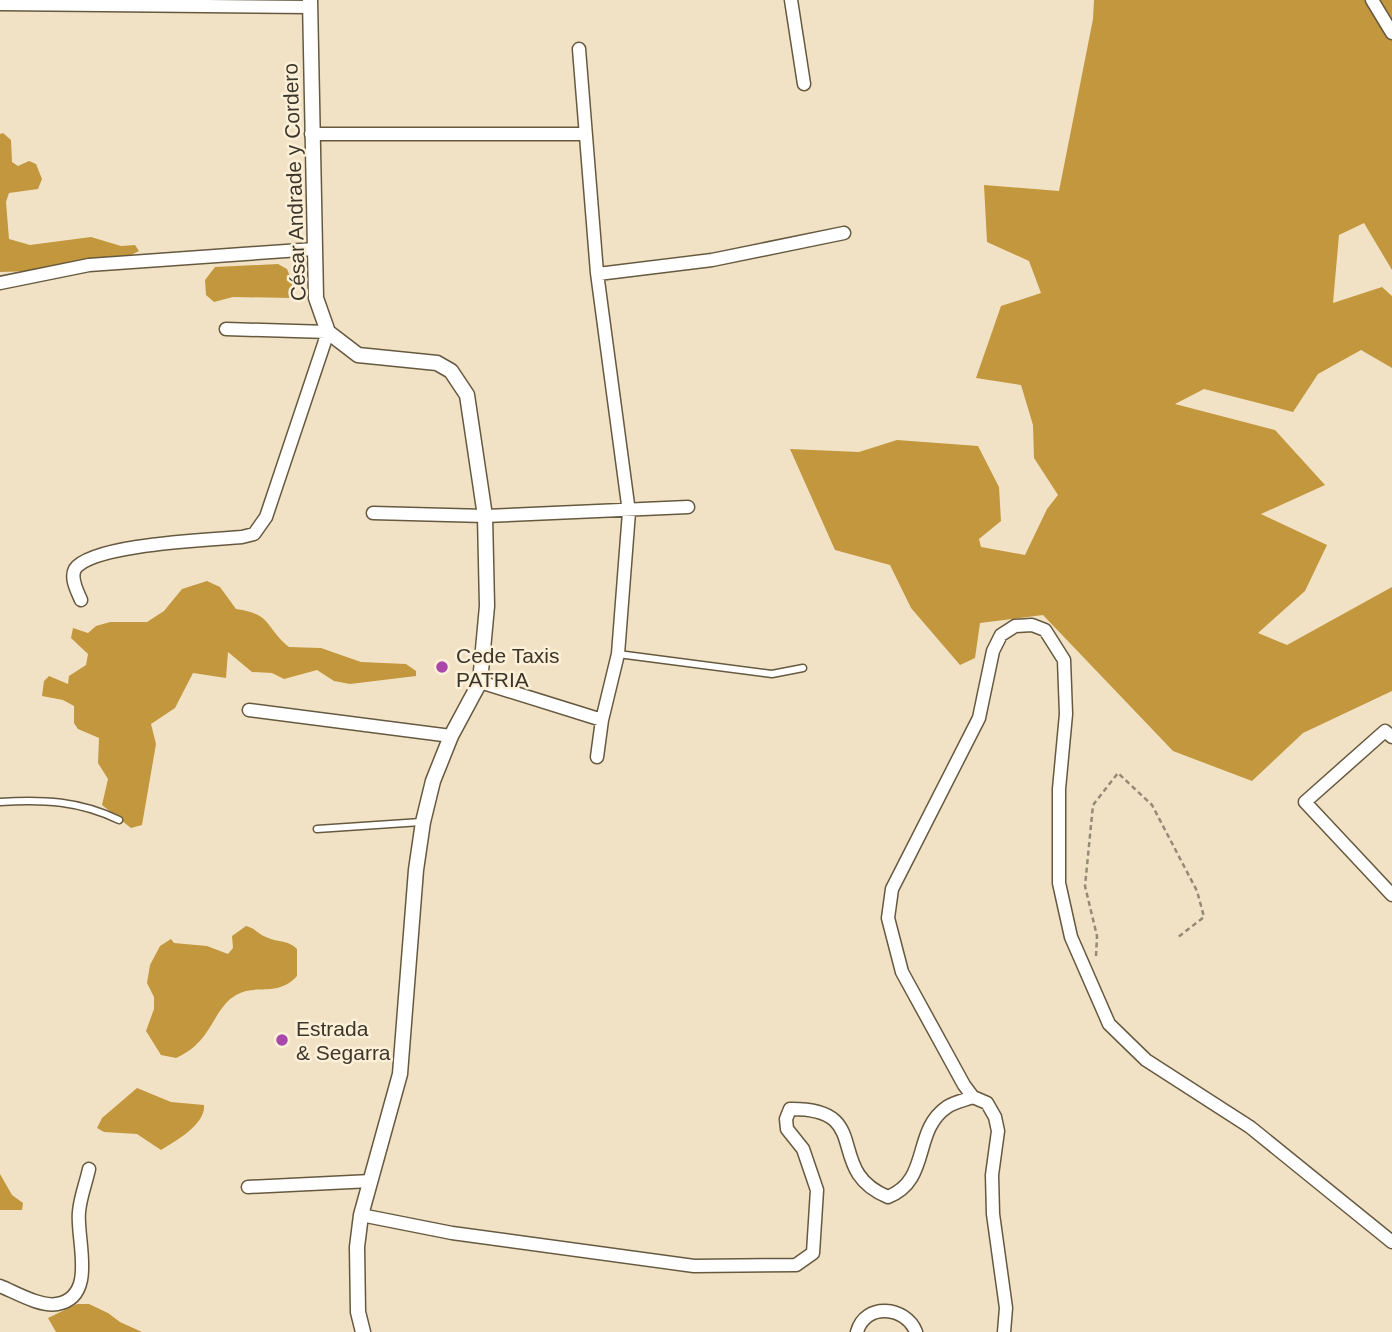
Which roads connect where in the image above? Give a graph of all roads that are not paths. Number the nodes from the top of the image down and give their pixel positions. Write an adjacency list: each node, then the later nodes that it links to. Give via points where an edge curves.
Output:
1 (791, 0): 7 (street)
2 (1372, 0): 5 (street)
3 (310, 3): 4 (street); 8 (street, César Andrade y Cordero)
4 (0, 4)
5 (1392, 33)
6 (579, 49): 9 (street)
7 (804, 84)
8 (312, 134): 9 (street); 11 (street, César Andrade y Cordero)
9 (584, 134): 12 (street)
10 (844, 233): 12 (street, via 712,260)
11 (314, 249): 13 (street, via 89,265); 15 (street, César Andrade y Cordero, via 316,298)
12 (598, 274): 17 (street)
13 (0, 283)
14 (226, 330): 15 (street)
15 (328, 332): 19 (street, via 358,355 437,363 451,371 467,395); 20 (street, via 270,505 254,534 132,546 87,560 75,570 73,579)
16 (688, 507): 17 (street)
17 (628, 512): 19 (street); 21 (street)
18 (373, 513): 19 (street)
19 (485, 516): 23 (street, via 487,606)
20 (80, 600)
21 (618, 653): 22 (lane, via 772,674); 25 (street)
22 (803, 668)
23 (480, 682): 25 (street); 27 (street)
24 (249, 710): 27 (street)
25 (602, 720): 28 (street)
26 (1390, 731): 33 (street, via 1305,802)
27 (451, 736): 31 (street)
28 (597, 757)
29 (0, 802): 30 (lane, via 69,802)
30 (119, 820)
31 (423, 822): 32 (lane); 36 (street, via 400,1074)
32 (317, 829)
33 (1392, 895)
34 (973, 1097): 38 (street, via 947,1107 929,1127 918,1170 899,1192 888,1197 859,1179 850,1164 849,1141 830,1117 820,1111 790,1109 787,1129 803,1150 817,1190 813,1253 796,1265 656,1262); 39 (street, via 902,972 888,918 892,889 979,719 993,651 1001,635 1015,626 1032,625 1045,630 1064,660 1059,883 1071,937 1109,1024 1146,1060 1250,1127); 44 (street, via 987,1103 998,1131 993,1214 1006,1308)
35 (89, 1170): 40 (street, via 79,1210 80,1285 69,1299 57,1304)
36 (371, 1181): 37 (street); 38 (street)
37 (248, 1187)
38 (361, 1215): 41 (street, via 357,1260)
39 (1392, 1242)
40 (0, 1286)
41 (363, 1332)
42 (858, 1332): 43 (street, via 867,1318 887,1310 902,1314)
43 (916, 1332)
44 (1004, 1332)

